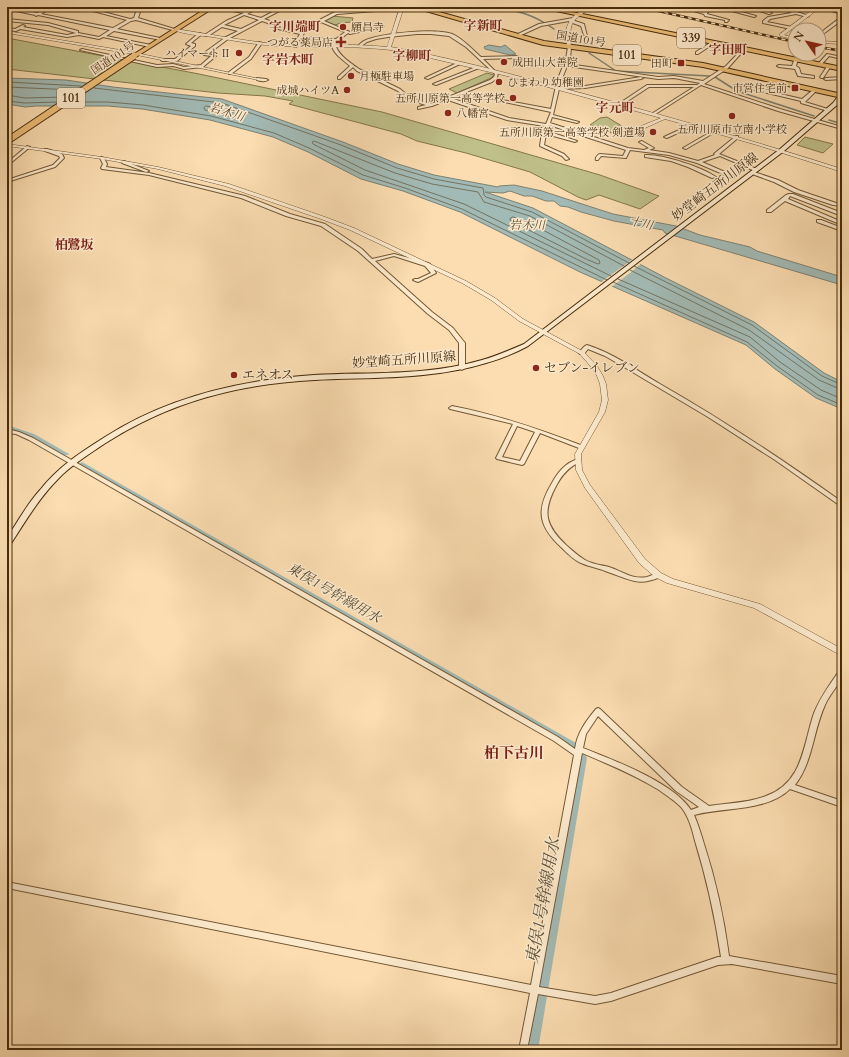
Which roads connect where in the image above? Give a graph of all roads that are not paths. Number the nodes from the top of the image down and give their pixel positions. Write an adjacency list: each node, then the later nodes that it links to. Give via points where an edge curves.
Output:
1 (15, 7): 19 (street)
2 (51, 7): 28 (street)
3 (80, 7): 35 (street)
4 (127, 7): 32 (street, via 138,12)
5 (211, 7): 21 (street); 49 (highway, 国道101号 / 101)
6 (258, 7): 21 (street)
7 (285, 7): 33 (street)
8 (339, 7): 22 (street)
9 (402, 7): 22 (street); 58 (street)
10 (414, 7): 62 (highway, 国道101号 / 101)
11 (540, 7): 27 (highway, 339)
12 (589, 7): 27 (street)
13 (685, 7): 23 (street)
14 (713, 7): 23 (street)
15 (719, 7): 29 (street)
16 (750, 7): 24 (street)
17 (778, 7): 25 (street)
18 (819, 7): 26 (street); 30 (street)
19 (9, 9): 20 (street)
20 (28, 13): 28 (street); 37 (street)
21 (246, 13): 33 (street); 42 (street)
22 (336, 13): 38 (street)
23 (705, 13): 39 (street)
24 (770, 13)
25 (795, 13): 30 (street); 44 (street, via 769,18 764,22)
26 (842, 13)
27 (578, 14): 36 (street); 68 (highway, 339)
28 (36, 15): 48 (street)
29 (754, 16)
30 (807, 16): 41 (street)
31 (842, 18): 52 (street)
32 (136, 19): 35 (street); 49 (street)
33 (262, 19): 50 (street); 53 (street, via 275,27)
34 (7, 20): 37 (street)
35 (130, 20): 48 (street)
36 (572, 20): 59 (street, via 583,25); 62 (street, via 536,26); 77 (street, via 568,31)
37 (14, 21): 40 (street)
38 (321, 21): 53 (street); 54 (street)
39 (726, 21)
40 (29, 22): 45 (street); 55 (street, via 48,24)
41 (798, 22)
42 (222, 26): 50 (street); 57 (street)
43 (382, 26): 46 (street)
44 (787, 27)
45 (20, 28): 47 (street); 55 (street, via 67,36)
46 (370, 28): 54 (street); 61 (street)
47 (7, 30): 79 (street)
48 (112, 30): 60 (street); 66 (street)
49 (176, 30): 56 (street); 66 (highway, 国道101号 / 101)
50 (240, 30): 64 (street)
51 (787, 30): 63 (street, via 780,35)
52 (827, 30)
53 (299, 32): 65 (street, via 302,33)
54 (348, 32): 67 (street)
55 (80, 34): 60 (street, via 99,38)
56 (200, 34): 57 (street); 86 (street, via 188,44 194,45 177,60)
57 (208, 35): 64 (street)
58 (394, 35): 61 (street); 76 (street); 84 (street, via 450,35)
59 (586, 35)
60 (102, 36): 73 (street)
61 (383, 36): 75 (street, via 364,41)
62 (518, 36): 77 (highway, 国道101号 / 101)
63 (787, 37)
64 (227, 38): 70 (street); 93 (street, via 205,54 214,56 202,66)
65 (299, 38): 67 (street); 74 (street)
66 (160, 39): 73 (highway, 国道101号 / 101)
67 (338, 40): 72 (street, via 333,43)
68 (714, 42): 78 (highway, 339); 80 (street)
69 (827, 42): 71 (street)
70 (260, 43): 74 (street); 100 (street, via 250,58)
71 (842, 43)
72 (334, 45): 74 (street); 75 (street); 91 (street, via 338,54)
73 (150, 46): 81 (highway, 国道101号 / 101)
74 (295, 46)
75 (360, 46): 76 (street)
76 (389, 48): 89 (street)
77 (568, 48): 92 (street); 98 (highway, 国道101号 / 101)
78 (744, 48): 83 (highway, 339); 98 (street, via 727,67)
79 (112, 50): 81 (street); 93 (street, via 82,50 157,66)
80 (698, 52)
81 (136, 55): 86 (street); 136 (highway, 国道101号 / 101, bridge)
82 (517, 57): 84 (street)
83 (787, 57)
84 (480, 58): 101 (street)
85 (842, 58): 90 (street, via 828,55)
86 (163, 60): 93 (street)
87 (795, 62): 96 (street)
88 (810, 62): 90 (highway, 339)
89 (458, 64): 97 (street); 104 (street)
90 (820, 64): 95 (highway, 339)
91 (353, 65): 103 (street); 119 (street, via 363,73 399,90 410,99)
92 (565, 65): 102 (street); 111 (street)
93 (192, 66): 100 (street)
94 (779, 66): 96 (street)
95 (829, 66): 99 (highway, 339); 106 (street, via 824,78)
96 (794, 67): 105 (street, via 797,68 798,75)
97 (477, 68): 101 (street); 109 (street)
98 (722, 69): 110 (street); 113 (highway, 国道101号 / 101)
99 (842, 69)
100 (230, 73): 107 (street)
101 (496, 73): 111 (street); 115 (street, via 496,77 491,81)
102 (651, 77): 110 (street, via 674,77); 111 (street, via 585,87)
103 (339, 78)
104 (427, 78)
105 (814, 78)
106 (842, 78)
107 (258, 79): 108 (street)
108 (266, 80)
109 (435, 84)
110 (701, 84): 118 (street, via 648,86); 123 (street); 126 (street)
111 (558, 88): 118 (street); 122 (street)
112 (751, 88): 117 (street)
113 (815, 90): 114 (highway, 国道101号 / 101); 117 (street)
114 (842, 96): 121 (main road, 妙堂崎五所川原線)
115 (447, 98): 119 (street); 128 (street, via 508,119)
116 (497, 100): 122 (street)
117 (804, 100): 121 (street, via 802,102)
118 (619, 104): 123 (street)
119 (431, 105): 120 (street)
120 (419, 108)
121 (829, 110): 126 (main road, 妙堂崎五所川原線)
122 (553, 111): 124 (street)
123 (654, 114): 125 (street)
124 (551, 116): 127 (street); 128 (street)
125 (666, 117): 129 (street); 130 (street)
126 (816, 121): 131 (street); 144 (main road, 妙堂崎五所川原線)
127 (577, 122)
128 (547, 125): 133 (street); 142 (street)
129 (693, 125): 132 (street); 134 (street)
130 (643, 127)
131 (842, 128)
132 (715, 131): 135 (street); 141 (street)
133 (544, 132): 137 (street); 149 (street, via 542,146)
134 (666, 137)
135 (737, 137): 144 (street); 146 (street, via 716,154)
136 (7, 141)
137 (575, 141)
138 (642, 142): 145 (street, via 652,148)
139 (7, 145): 140 (street)
140 (28, 147): 143 (street); 154 (street)
141 (684, 148)
142 (628, 149): 145 (street); 150 (street, via 625,157 600,155)
143 (45, 150): 148 (street); 160 (street, via 61,155 62,158 54,166)
144 (782, 150): 156 (street); 157 (main road, 妙堂崎五所川原線)
145 (645, 153): 147 (street); 152 (street)
146 (720, 155): 153 (street); 157 (street)
147 (685, 157): 152 (street); 153 (street)
148 (102, 158): 151 (street); 155 (street, via 105,164 103,168)
149 (567, 159)
150 (597, 159)
151 (123, 162): 155 (street); 173 (street, via 227,185 352,229)
152 (679, 162): 158 (street)
153 (698, 162): 159 (street)
154 (7, 165)
155 (132, 168): 172 (street, via 243,197 288,215 323,225)
156 (842, 171)
157 (755, 172): 161 (street); 175 (main road, 妙堂崎五所川原線)
158 (714, 177)
159 (732, 177)
160 (7, 181)
161 (796, 191): 162 (street); 165 (street)
162 (791, 195): 163 (street); 168 (street)
163 (786, 199): 167 (street); 170 (street)
164 (842, 199): 165 (street)
165 (836, 204): 166 (street)
166 (842, 205)
167 (769, 211)
168 (842, 215)
169 (819, 221): 171 (street)
170 (842, 224)
171 (842, 230)
172 (372, 260): 173 (street, via 394,255); 177 (street, via 451,329 462,343)
173 (427, 265): 174 (street, via 434,273); 175 (street, via 493,299 521,320)
174 (415, 280)
175 (545, 331): 176 (street); 177 (main road, 妙堂崎五所川原線, via 526,345 499,358)
176 (582, 353): 182 (street, via 600,376 605,400 602,412); 185 (street, via 586,347 596,350 688,402 781,460)
177 (462, 368): 184 (main road, 妙堂崎五所川原線, via 433,372 286,379 206,393 144,417 110,435)
178 (452, 408): 179 (street)
179 (516, 423): 181 (street); 181 (street, via 499,458 522,463)
180 (7, 431): 184 (street, via 31,439)
181 (538, 431): 182 (street)
182 (581, 447): 183 (street)
183 (578, 461): 187 (street, via 579,470 587,486 642,561); 187 (street, via 563,469 545,501 545,522 554,536 583,561 638,581 649,581)
184 (72, 463): 186 (main road, 妙堂崎五所川原線, via 42,492); 190 (street)
185 (842, 505)
186 (7, 543)
187 (658, 575): 188 (street, via 682,585 757,606)
188 (842, 653)
189 (842, 672): 191 (street, via 822,704 801,770)
190 (578, 752): 193 (street, via 579,741 598,711 679,789); 194 (street, via 632,772 680,802); 198 (street)
191 (790, 786): 192 (street); 193 (street, via 769,799)
192 (842, 804)
193 (706, 808): 194 (street)
194 (689, 813): 196 (street, via 706,861 719,913)
195 (7, 885): 198 (street)
196 (726, 960): 197 (street); 198 (street, via 595,1000)
197 (842, 980)
198 (539, 991): 199 (street)
199 (523, 1050)

